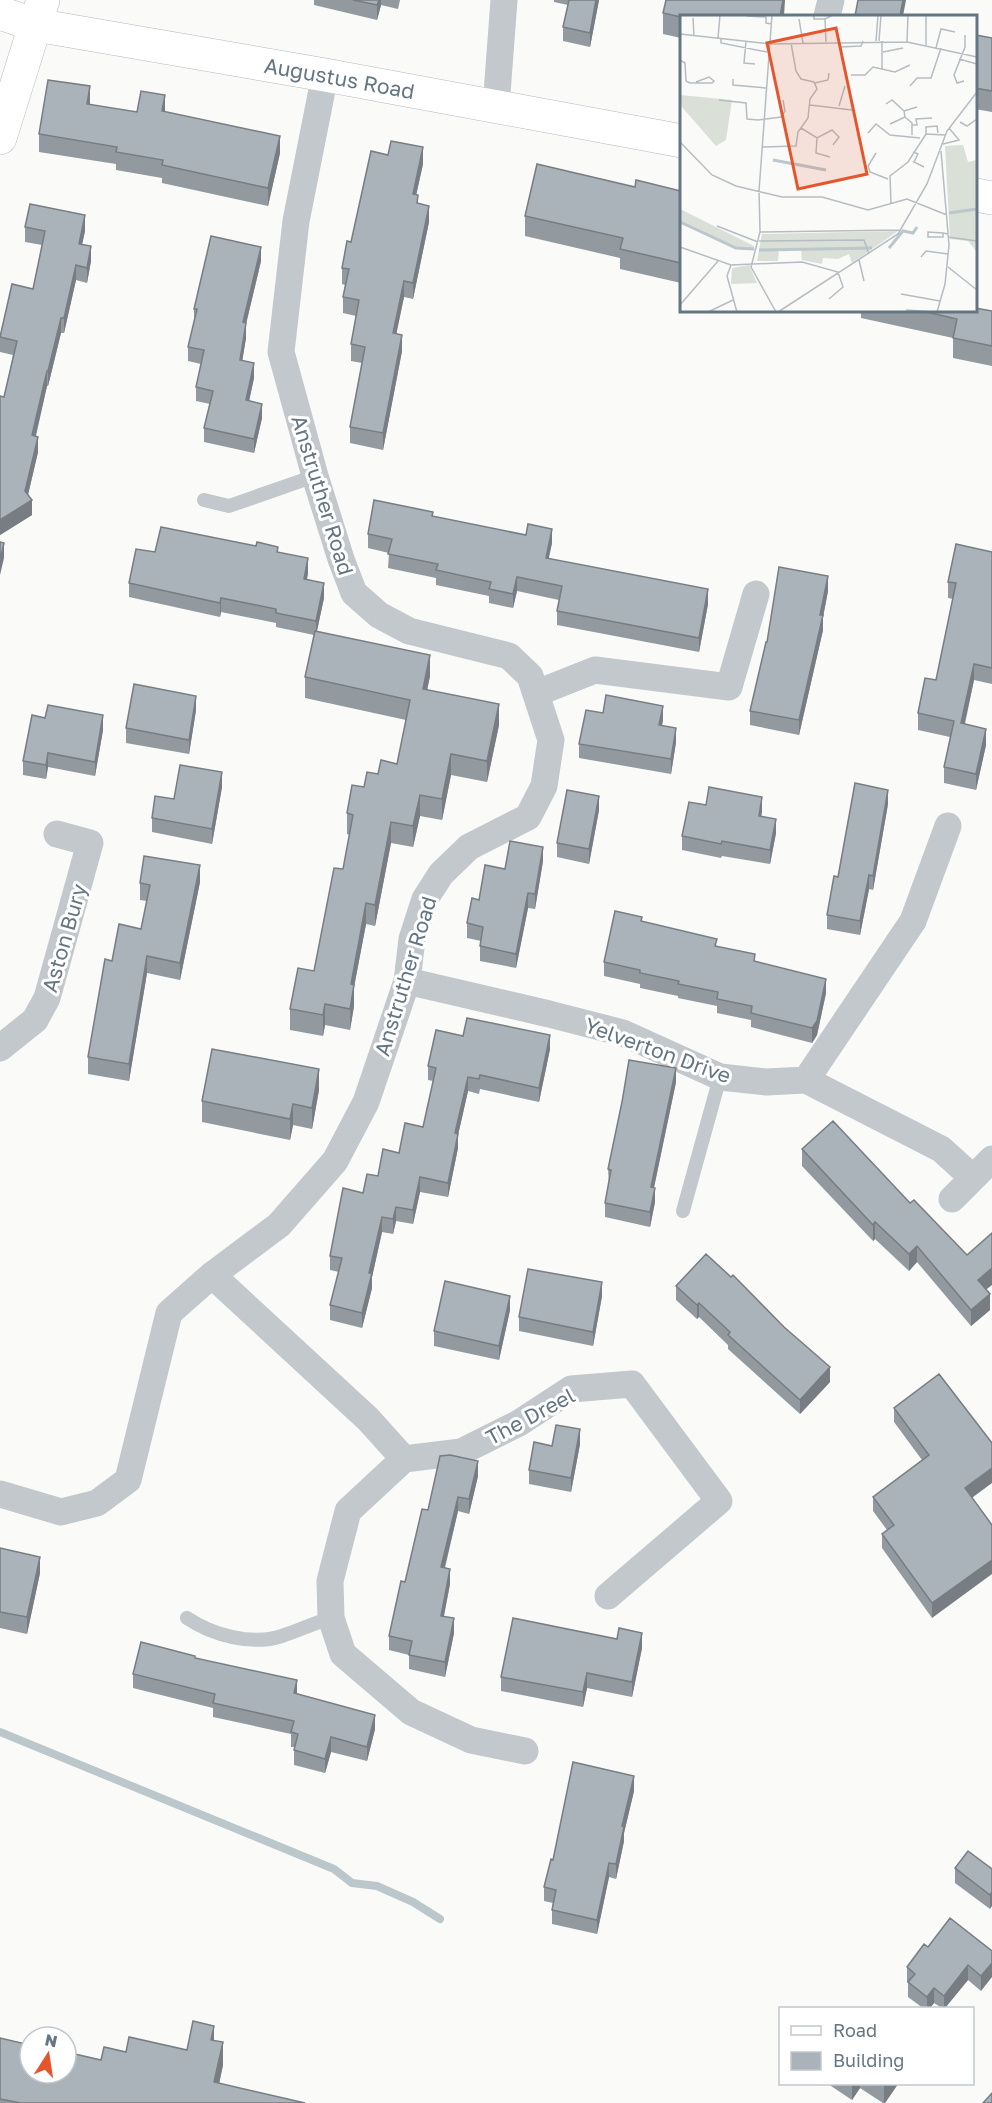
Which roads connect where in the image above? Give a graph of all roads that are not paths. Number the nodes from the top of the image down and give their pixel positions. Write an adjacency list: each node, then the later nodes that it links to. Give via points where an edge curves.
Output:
1 (504, 0): 7 (street)
2 (831, 0): 5 (street)
3 (39, 12): 4 (street, Augustus Road); 6 (street, Augustus Road); 8 (street)
4 (0, 13)
5 (827, 15)
6 (325, 75): 7 (street, Augustus Road); 12 (street, Anstruther Road, via 296,221 280,351)
7 (496, 107): 9 (street, Augustus Road)
8 (0, 138)
9 (680, 141)
10 (977, 195): 11 (street)
11 (992, 198)
12 (315, 476): 13 (lane, via 229,506); 15 (street, Anstruther Road, via 354,593 378,615 409,631 509,656 530,676)
13 (204, 500)
14 (756, 594): 15 (street, via 729,687 595,670)
15 (537, 693): 18 (street, Anstruther Road, via 551,740 544,786 528,817 469,847 441,874 425,899 412,939)
16 (948, 826): 21 (street, via 913,921)
17 (57, 834): 19 (street, Aston Bury, via 90,843 47,998 35,1020)
18 (407, 981): 20 (street, Yelverton Drive, via 623,1033); 26 (street, Anstruther Road, via 366,1102 335,1161 279,1225)
19 (0, 1048)
20 (720, 1077): 21 (street, Yelverton Drive, via 766,1082); 25 (lane)
21 (806, 1080): 23 (street, Yelverton Drive, via 941,1149)
22 (992, 1159): 23 (street)
23 (972, 1177): 24 (street)
24 (952, 1199)
25 (683, 1211)
26 (212, 1275): 27 (street, via 368,1419); 28 (street, Anstruther Road, via 169,1313 128,1480 97,1503 61,1512)
27 (404, 1459): 29 (street, The Dreel, via 461,1452 519,1423 571,1389 632,1384 719,1502); 31 (street, via 348,1512 330,1581)
28 (0, 1494)
29 (608, 1596)
30 (187, 1618): 31 (lane, via 200,1627 251,1640 269,1640)
31 (331, 1618): 32 (street, via 344,1654 411,1712 471,1740)
32 (525, 1751)

